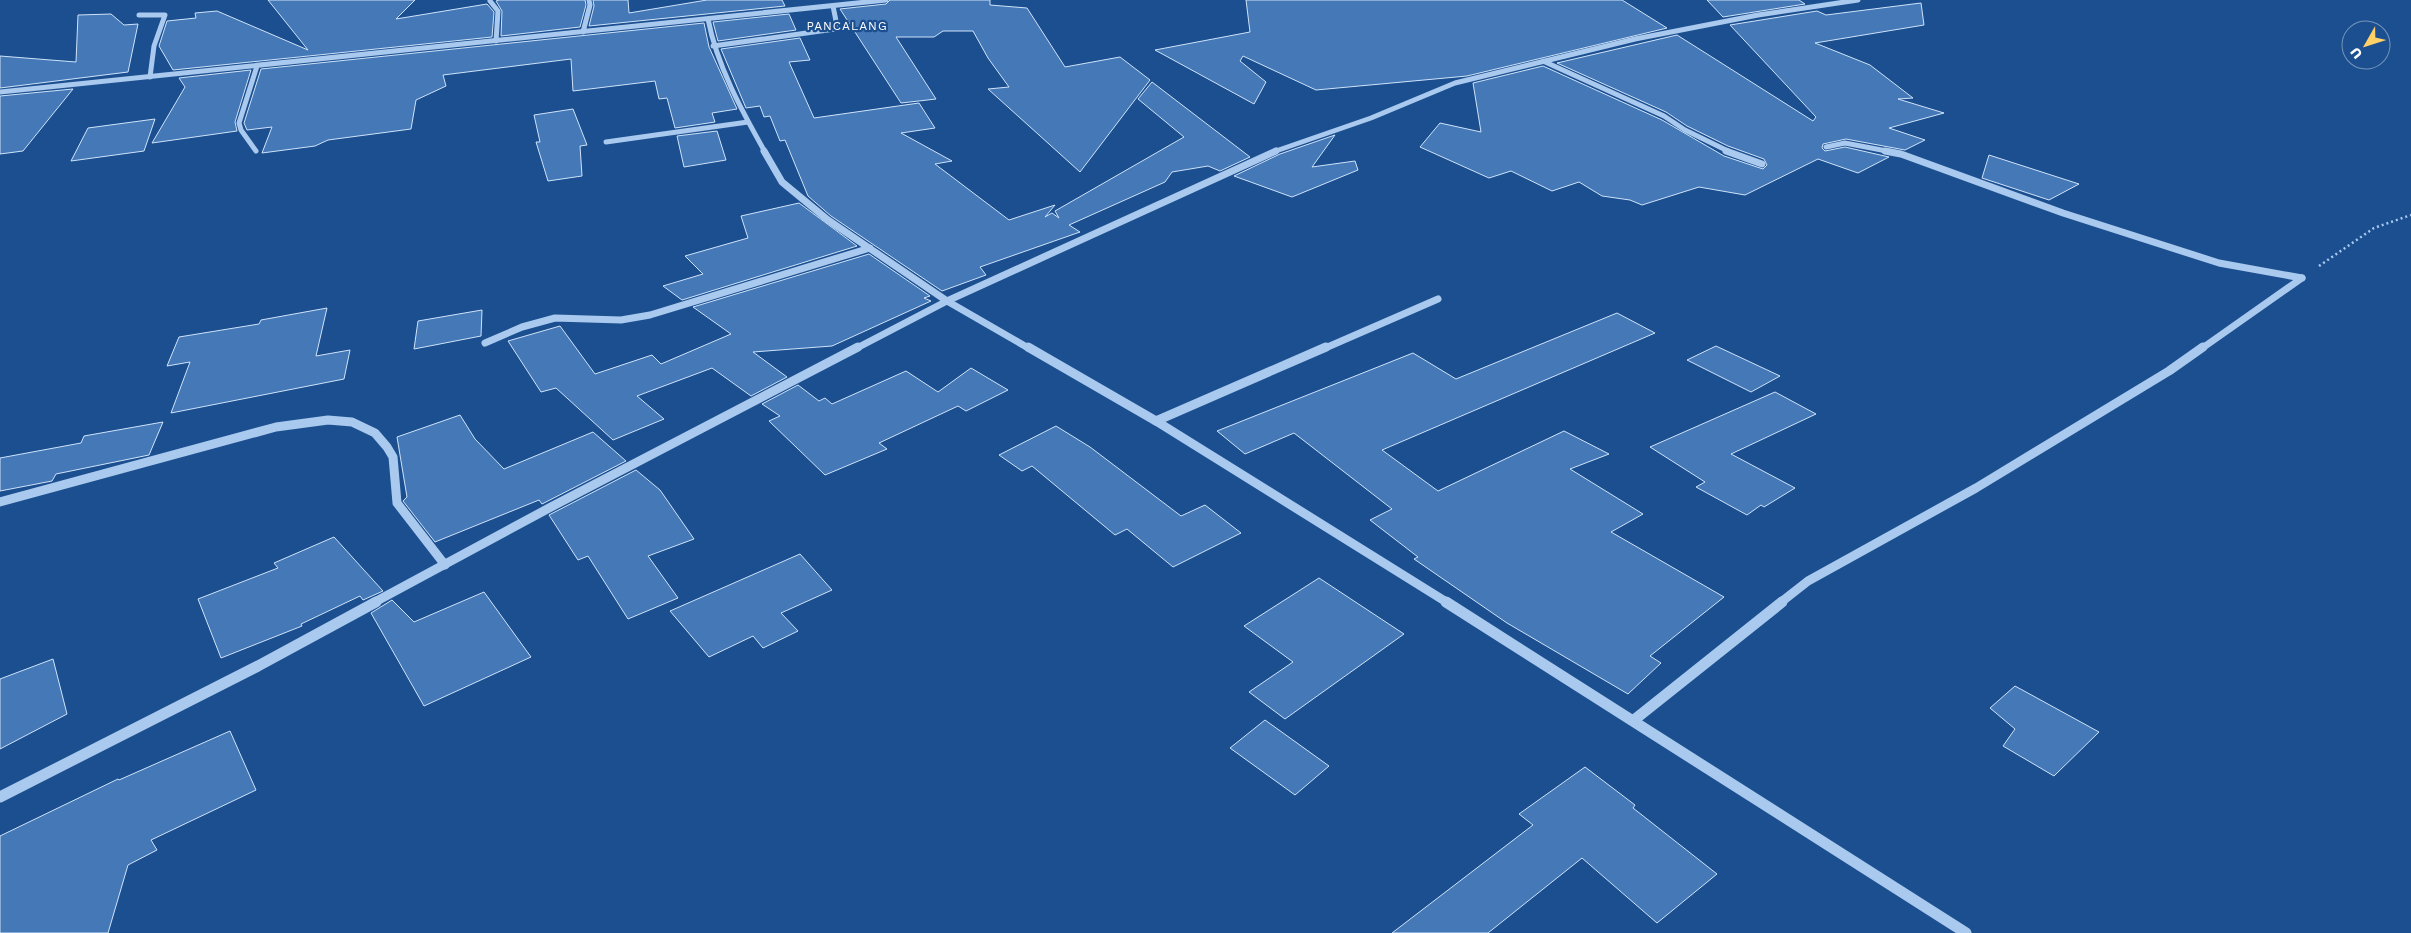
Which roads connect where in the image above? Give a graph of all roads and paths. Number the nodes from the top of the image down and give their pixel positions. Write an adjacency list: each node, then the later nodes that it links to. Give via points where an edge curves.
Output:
1 (589, 0): 8 (street)
2 (886, 0): 5 (street)
3 (1858, 0): 11 (street, via 1758,15)
4 (490, 1): 9 (street, via 498,11)
5 (833, 6): 7 (street); 10 (street, via 835,29)
6 (138, 15): 13 (street, via 165,15 154,46)
7 (708, 19): 8 (street); 10 (street)
8 (583, 32): 9 (street)
9 (496, 41): 12 (street)
10 (713, 46): 15 (street)
11 (1543, 61): 19 (street, via 1664,116 1721,149); 24 (street, via 1455,83 1371,118 1278,150)
12 (257, 66): 13 (street); 18 (street, via 239,123 240,130)
13 (150, 77): 14 (street)
14 (0, 92)
15 (748, 122): 16 (street); 21 (street, via 782,182 828,220)
16 (606, 142)
17 (1826, 147): 22 (street, via 1845,143 1901,154 2063,213 2220,263)
18 (256, 151)
19 (1762, 164)
20 (2411, 216): 22 (path, via 2376,225)
21 (870, 248): 24 (street); 25 (street, via 650,315 620,320 555,318 522,327)
22 (2302, 278): 29 (street, via 2169,371 1976,488 1808,581)
23 (1438, 299): 26 (street)
24 (947, 301): 26 (street); 28 (street)
25 (485, 343)
26 (1156, 421): 29 (street)
27 (0, 502): 28 (street, via 276,427 312,421 352,422 375,433 388,447 393,457 397,503)
28 (445, 565): 30 (street, via 258,666)
29 (1634, 720): 31 (street)
30 (0, 797)
31 (1966, 933)

